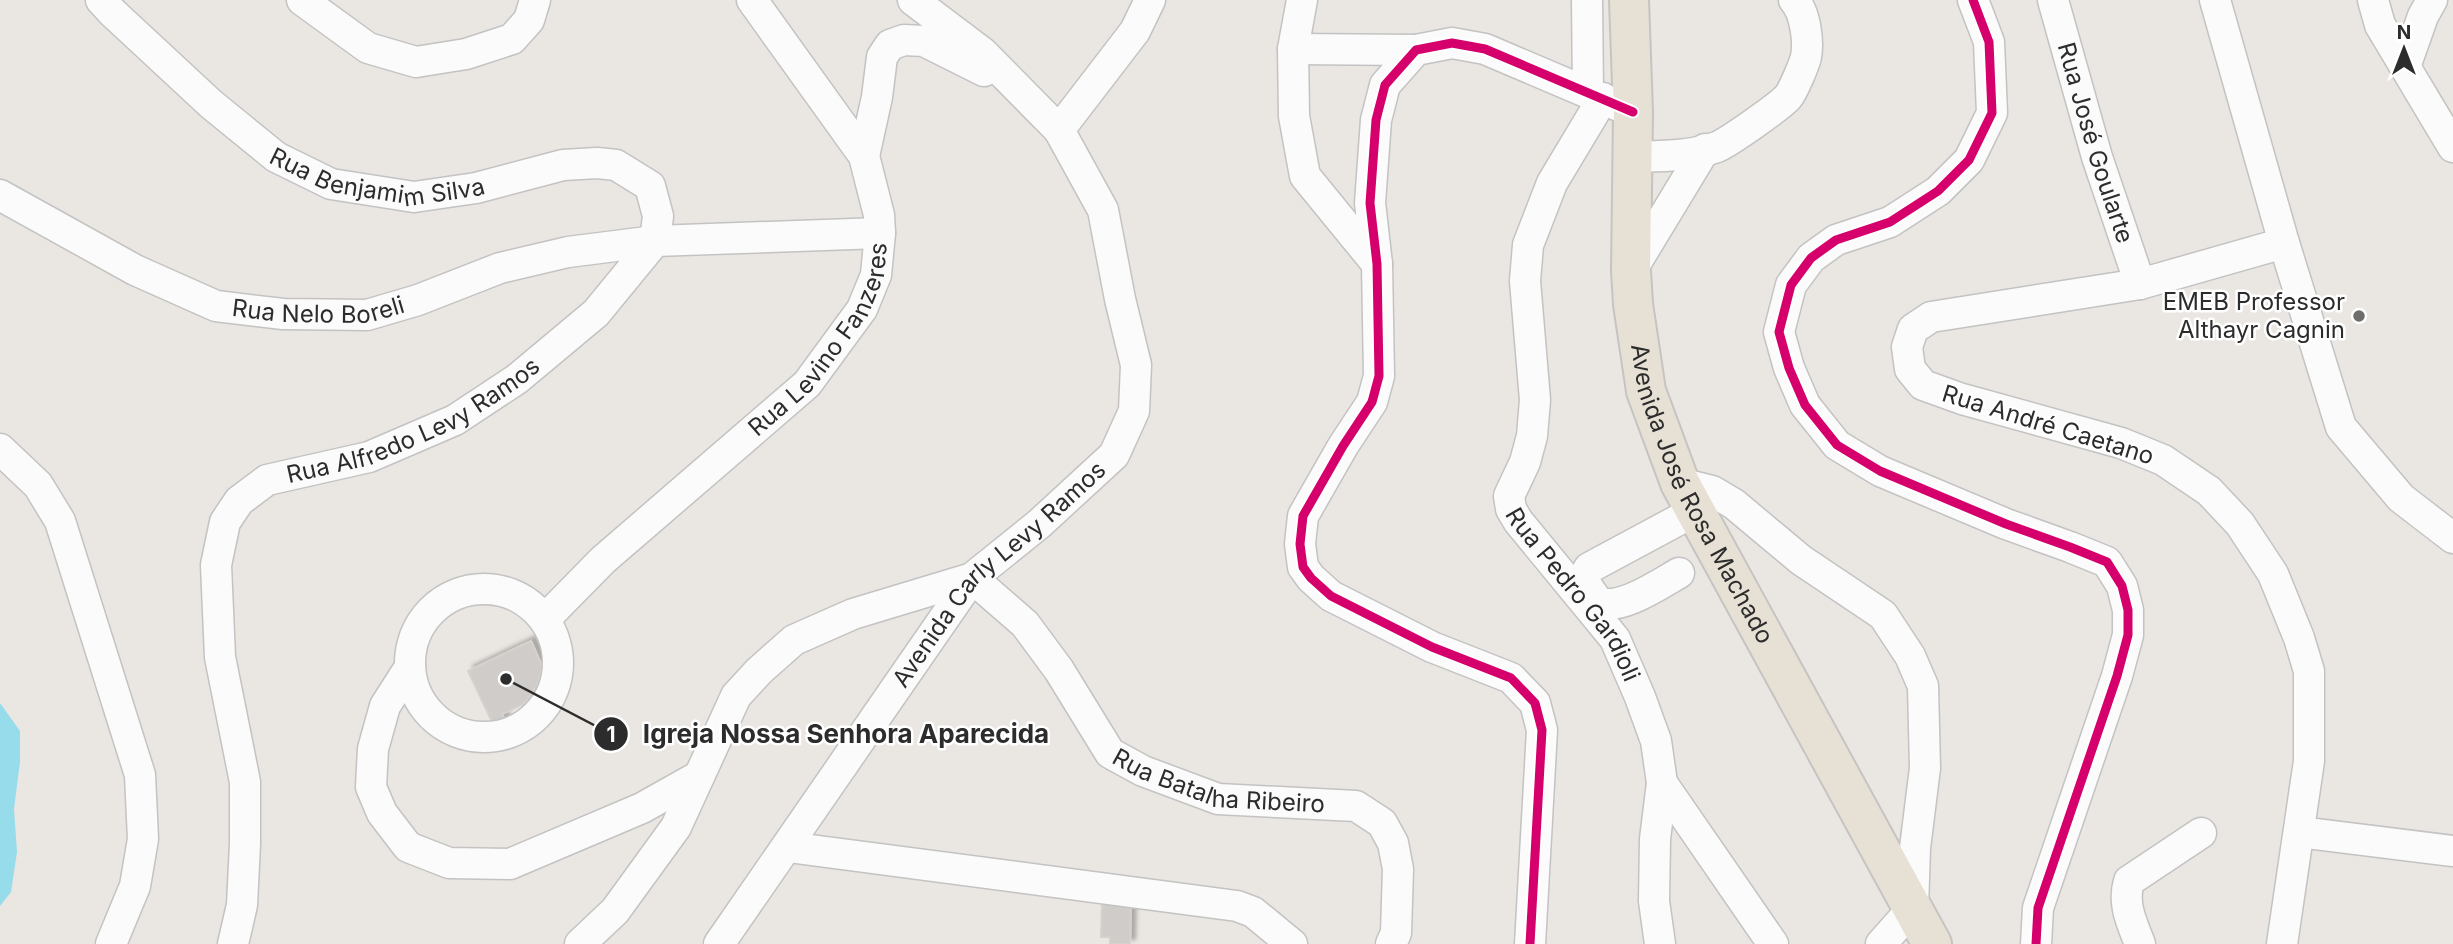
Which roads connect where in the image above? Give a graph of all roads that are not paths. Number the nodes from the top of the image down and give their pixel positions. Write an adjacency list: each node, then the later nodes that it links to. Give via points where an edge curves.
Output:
1 (101, 0): 28 (street, Rua Benjamim Silva, via 211,104 276,157 331,184 414,197 476,188 563,166 616,166 650,186 658,216)
2 (302, 0): 3 (street, via 368,48 416,62 467,54 512,39 528,20)
3 (535, 0)
4 (752, 0): 24 (street, Rua Levino Fanzeres)
5 (913, 0): 19 (street, Avenida Carly Levy Ramos, via 983,52)
6 (1150, 0): 21 (street, via 1135,31)
7 (1303, 0): 16 (street)
8 (1587, 0): 20 (street)
9 (1629, 0): 20 (main road, Avenida José Rosa Machado)
10 (1794, 0): 23 (street, via 1801,7 1806,57 1788,97 1741,132)
11 (1973, 0): 58 (street, via 1989,42 1992,113 1969,160 1938,191 1890,222 1836,240 1811,258 1791,285 1779,332 1805,405 1836,445 1880,471 2106,562 2122,586 2129,635 2038,908)
12 (2053, 0): 32 (street, Rua José Goularte, via 2097,157)
13 (2215, 0): 29 (street)
14 (2373, 0): 18 (street, via 2380,25)
15 (2432, 0): 18 (street)
16 (1293, 49): 17 (street); 30 (street, via 1294,116 1306,176)
17 (1416, 50): 20 (street, via 1452,43 1485,49); 30 (street, via 1385,85 1376,120 1370,203)
18 (2405, 67): 22 (street)
19 (1004, 75): 21 (street, Avenida Carly Levy Ramos); 24 (street, via 985,72 924,41 890,45 882,57)
20 (1608, 100): 25 (main road, Avenida José Rosa Machado); 41 (street, Rua Pedro Gardioli, via 1552,183 1528,245 1525,281 1535,400 1525,462 1509,496 1518,521 1615,639 1656,741)
21 (1059, 130): 37 (street, Avenida Carly Levy Ramos, via 1103,210 1136,365 1134,411 1114,455)
22 (2453, 147)
23 (1705, 149): 25 (street, via 1680,156); 31 (street)
24 (864, 156): 27 (street, Rua Levino Fanzeres)
25 (1630, 157): 31 (main road, Avenida José Rosa Machado)
26 (0, 195): 28 (street, Rua Nelo Boreli, via 135,270 216,306 283,314 367,315 500,268)
27 (880, 233): 28 (street, Rua Nelo Boreli); 38 (street, Rua Levino Fanzeres, via 876,275 862,309 807,384 603,560)
28 (655, 241): 48 (street, Rua Alfredo Levy Ramos, via 596,313 517,379 455,420 369,457 267,480 239,501 225,522 216,565 220,657 245,782 242,905)
29 (2284, 243): 32 (street, Rua André Caetano); 35 (street, via 2341,427 2401,498)
30 (1377, 264): 53 (street, via 1379,376 1371,402 1303,516 1303,567 1331,596 1432,647 1511,678 1535,704 1542,730)
31 (1631, 271): 34 (main road, Avenida José Rosa Machado, via 1646,391)
32 (2140, 284): 42 (street, Rua André Caetano, via 1931,317 1913,329 1907,347 1910,369 1923,385 2121,443 2163,460 2209,491 2241,524 2273,574 2309,671 2309,761)
33 (0, 449): 47 (street, via 38,485 60,521 140,775 144,839 135,886)
34 (1688, 497): 36 (street, via 1589,568 1584,583 1598,602 1609,605 1622,603); 46 (main road, Avenida José Rosa Machado); 46 (street, via 1712,491 1734,504 1801,560 1883,615 1910,656 1923,686 1925,768)
35 (2448, 524)
36 (1679, 573)
37 (972, 578): 40 (street, via 853,614 794,640 737,696); 44 (street, Avenida Carly Levy Ramos); 52 (street, Rua Batalha Ribeiro, via 1025,624 1110,753 1143,771 1217,799 1356,806 1382,823 1393,843 1398,869 1396,933)
38 (545, 619): 39 (street, via 528,602 505,591 480,588 456,594 435,607 419,626 410,649); 39 (street, via 556,641 560,665 555,690 542,711 524,727 501,736 476,738 452,731 432,717 417,697)
39 (410, 667): 40 (street, via 385,706 373,749 371,787 382,813 408,847 449,863 510,864 642,808)
40 (699, 776): 49 (street, via 676,827 615,911)
41 (1662, 783): 54 (street, Rua Pedro Gardioli, via 1654,901); 55 (street)
42 (2299, 832): 45 (street); 60 (street, Rua André Caetano)
43 (2201, 833): 59 (street, via 2129,881 2127,909)
44 (788, 846): 50 (street, Avenida Carly Levy Ramos); 51 (street, via 1237,906 1253,912)
45 (2453, 851)
46 (1913, 908): 56 (street); 57 (main road, Avenida José Rosa Machado)
47 (111, 944)
48 (233, 944)
49 (580, 944)
50 (719, 944)
51 (1292, 944)
52 (1391, 944)
53 (1530, 944)
54 (1660, 944)
55 (1773, 944)
56 (1881, 944)
57 (1932, 944)
58 (2036, 944)
59 (2140, 944)
60 (2282, 944)

